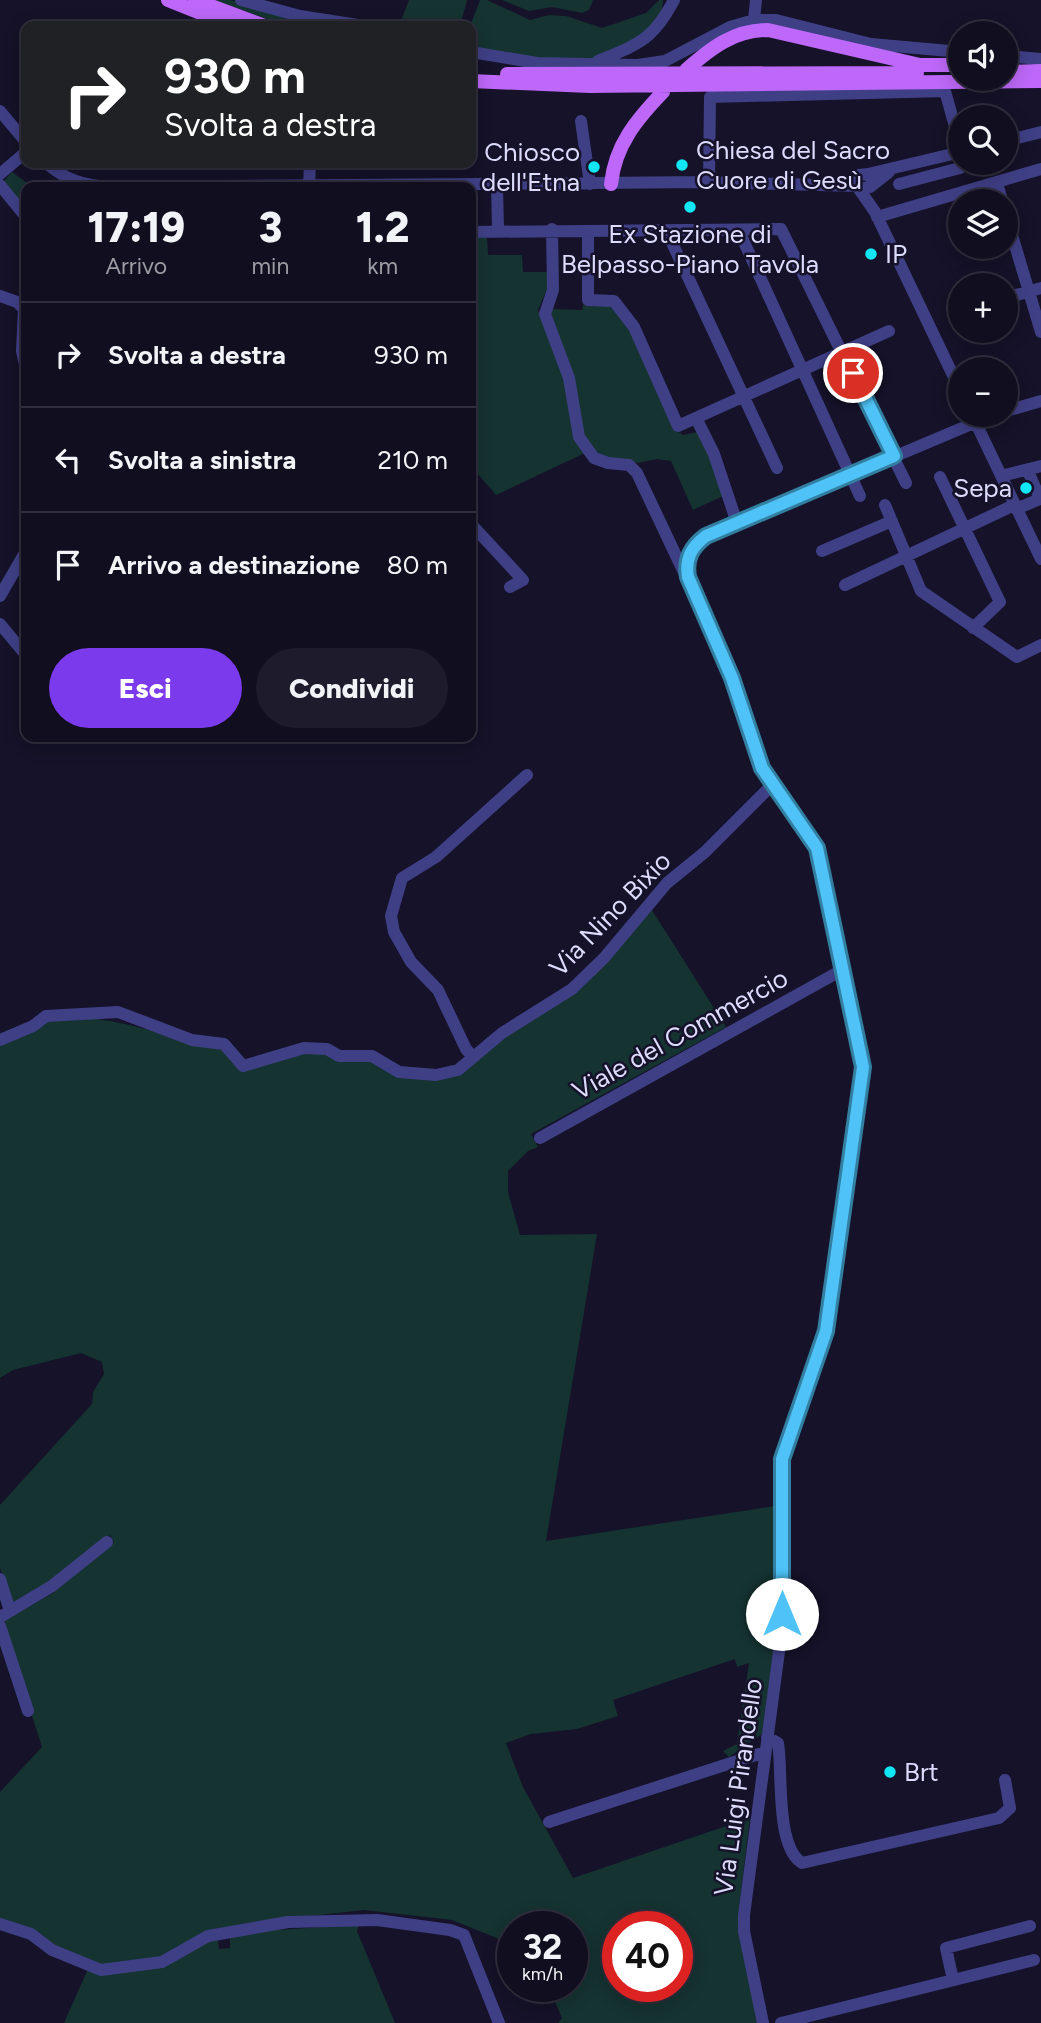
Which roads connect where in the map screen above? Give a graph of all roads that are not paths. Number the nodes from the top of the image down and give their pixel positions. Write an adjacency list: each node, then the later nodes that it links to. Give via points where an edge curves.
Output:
1 (168, 0): 7 (main road)
2 (195, 0): 8 (main road)
3 (241, 0): 9 (street)
4 (674, 0): 14 (street, via 650,35)
5 (756, 0): 6 (street)
6 (754, 20): 10 (street, via 776,20 871,44); 14 (street, via 730,27 665,61)
7 (220, 21)
8 (252, 21)
9 (322, 21)
10 (948, 51)
11 (476, 53): 14 (street, via 537,63)
12 (1018, 57): 13 (street)
13 (1041, 59)
14 (593, 63)
15 (948, 65): 16 (main road, via 920,65 768,30 750,30 718,44)
16 (686, 70)
17 (476, 71): 19 (main road, via 589,76)
18 (1041, 71): 20 (main road)
19 (948, 72)
20 (1018, 72)
21 (476, 80): 22 (main road, via 579,86)
22 (1041, 81)
23 (663, 92): 41 (main road, via 639,116 622,143)
24 (949, 105): 35 (street, via 945,91 710,97)
25 (0, 111): 27 (street)
26 (581, 121): 40 (street)
27 (21, 136)
28 (948, 154): 36 (street)
29 (21, 156): 33 (street)
30 (53, 168): 34 (street)
31 (1041, 169): 37 (street)
32 (948, 171): 42 (street)
33 (0, 174)
34 (80, 182)
35 (709, 182): 36 (street); 41 (street)
36 (865, 182): 46 (street)
37 (996, 182): 44 (street); 46 (street)
38 (476, 184): 39 (street)
39 (497, 184): 40 (street); 51 (street)
40 (590, 184): 41 (street)
41 (611, 184)
42 (900, 184)
43 (0, 185): 45 (street)
44 (998, 189)
45 (21, 211)
46 (876, 214): 61 (street)
47 (552, 229): 49 (street); 51 (street); 85 (street, Via Luigi Pirandello, via 553,290 545,314 569,377 582,443 601,461 629,465 637,473)
48 (739, 230): 52 (street); 60 (street, via 781,229); 62 (street)
49 (589, 231): 52 (street); 66 (street, via 588,300 614,301 629,317 678,426)
50 (476, 232): 51 (street)
51 (498, 232)
52 (667, 232): 63 (street)
53 (1018, 246): 54 (street)
54 (1035, 290): 55 (street); 59 (street)
55 (1018, 295)
56 (0, 296): 57 (street)
57 (21, 306)
58 (889, 331): 60 (street)
59 (1041, 332)
60 (843, 352): 62 (street); 69 (street)
61 (948, 365)
62 (803, 370): 63 (street); 73 (street)
63 (744, 396): 66 (street); 71 (street)
64 (1041, 401): 65 (street)
65 (1018, 408)
66 (696, 418): 81 (street, via 715,454)
67 (953, 427): 69 (street)
68 (978, 427): 74 (street)
69 (894, 456): 73 (street); 76 (street)
70 (1041, 466): 72 (street)
71 (777, 468)
72 (1028, 471): 74 (street, via 1023,468); 79 (street, via 1040,499)
73 (851, 475): 77 (street); 81 (street)
74 (1001, 476): 79 (street)
75 (940, 477): 82 (street)
76 (906, 483)
77 (860, 496)
78 (885, 505): 80 (street)
79 (1015, 507): 82 (street); 88 (street)
80 (892, 521): 86 (street); 87 (street)
81 (737, 523): 84 (street)
82 (964, 528): 87 (street); 95 (street, via 1000,602)
83 (476, 529): 92 (street, via 523,580)
84 (699, 541): 85 (street); 90 (street, via 687,559)
85 (673, 548): 90 (street, Via Luigi Pirandello)
86 (822, 551)
87 (906, 556): 91 (street); 95 (street, via 921,591)
88 (1041, 559)
89 (21, 560): 93 (street)
90 (688, 577): 99 (street, Via Luigi Pirandello)
91 (845, 585)
92 (510, 587)
93 (0, 596)
94 (0, 624): 97 (street)
95 (973, 628): 96 (street, via 1017,657)
96 (1041, 645)
97 (21, 649)
98 (527, 775): 102 (street, via 436,857 402,878 391,916 394,932 411,962 438,990)
99 (772, 785): 100 (street, Via Luigi Pirandello, via 817,848); 102 (street, Via Nino Bixio, via 667,883 572,989)
100 (842, 970): 103 (street, Viale del Commercio); 109 (street, Via Luigi Pirandello, via 863,1067 861,1090 826,1331 782,1459 780,1644)
101 (0, 1040): 102 (street, Via Nino Bixio, via 46,1016 118,1012 192,1040 224,1044 243,1066 304,1048 327,1049 339,1056 372,1056 400,1072 436,1075 457,1070)
102 (473, 1057)
103 (540, 1138)
104 (107, 1542): 106 (street, via 52,1586)
105 (0, 1579): 106 (street)
106 (5, 1614)
107 (0, 1626): 108 (street)
108 (27, 1711)
109 (767, 1737): 110 (street, Via Luigi Pirandello); 111 (street, via 778,1743 784,1819 791,1850 802,1863 999,1818 1010,1808)
110 (765, 1752): 112 (street); 118 (street, Via Luigi Pirandello, via 744,1915)
111 (1005, 1780)
112 (549, 1822)
113 (0, 1924): 117 (street, via 31,1934 52,1950 101,1970 162,1962 208,1936 288,1922 377,1920 450,1930 464,1935)
114 (1030, 1926): 116 (street, via 946,1948)
115 (1034, 1960): 116 (street)
116 (953, 1980): 119 (street)
117 (499, 2023)
118 (763, 2023)
119 (781, 2023)

